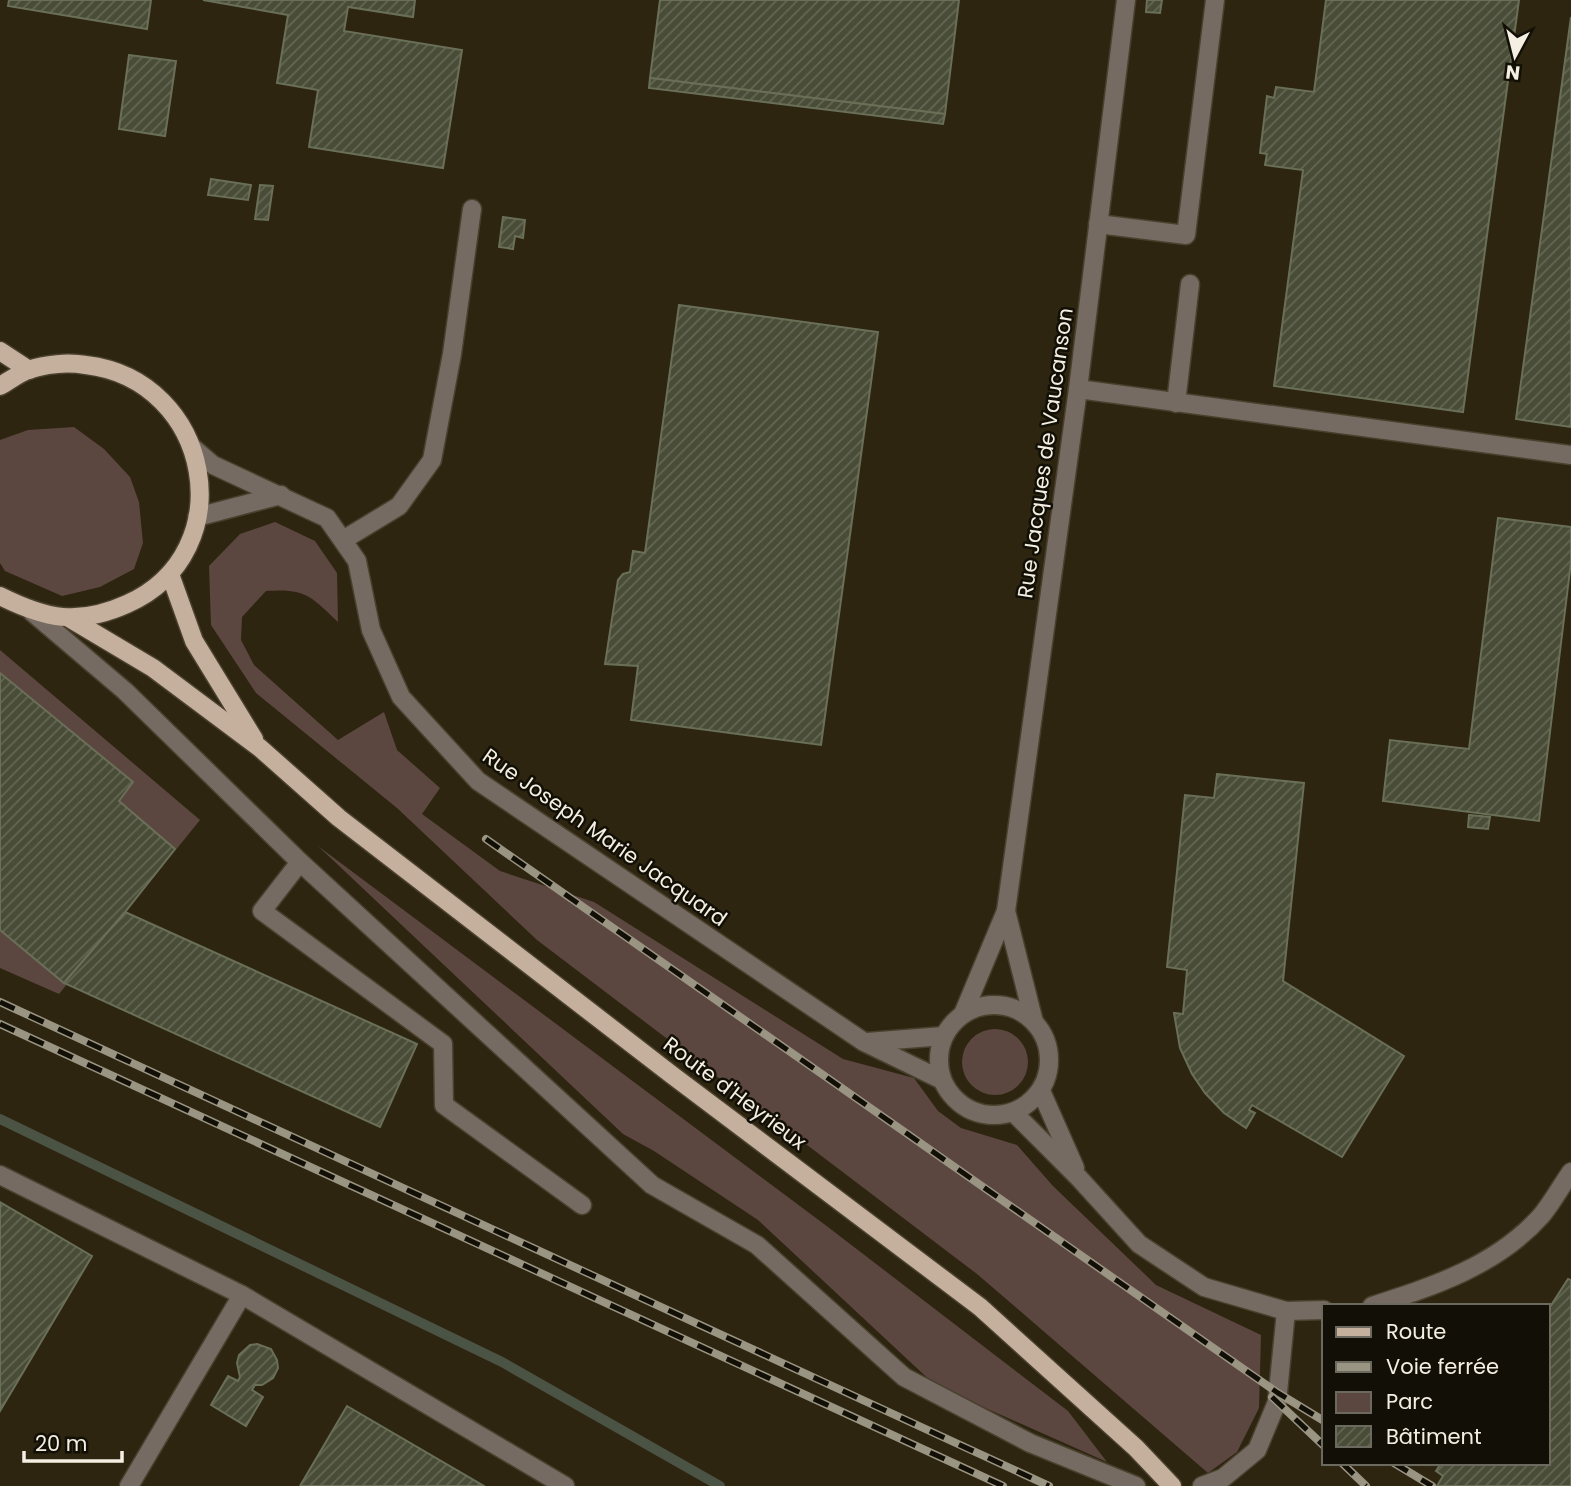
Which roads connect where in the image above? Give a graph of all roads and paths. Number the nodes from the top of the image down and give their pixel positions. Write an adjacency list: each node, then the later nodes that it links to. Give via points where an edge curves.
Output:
1 (1126, 0): 4 (street, Rue Jacques de Vaucanson)
2 (1215, 0): 4 (street, via 1186,235)
3 (472, 209): 15 (street, via 432,460 399,506)
4 (1098, 225): 9 (street, Rue Jacques de Vaucanson)
5 (1190, 284): 10 (street)
6 (0, 351): 7 (main road)
7 (29, 370): 8 (main road); 11 (main road, via 68,363 108,368 144,384 173,412)
8 (0, 386)
9 (1078, 389): 10 (street); 22 (street, Rue Jacques de Vaucanson)
10 (1176, 402): 12 (street)
11 (192, 446): 13 (street, Rue Joseph Marie Jacquard, via 213,465); 14 (main road, via 200,481)
12 (1571, 455)
13 (281, 495): 14 (street); 15 (street, Rue Joseph Marie Jacquard, via 327,518)
14 (197, 517): 16 (main road, via 187,547)
15 (343, 540): 26 (street, Rue Joseph Marie Jacquard, via 357,561 371,630 401,697 478,780)
16 (170, 573): 19 (main road, via 130,603 107,613); 20 (main road, Route d'Heyrieux, via 194,641)
17 (0, 596): 18 (main road)
18 (32, 612): 19 (main road); 21 (street, via 125,691)
19 (69, 618): 20 (main road, Route d'Heyrieux, via 153,667)
20 (260, 748): 41 (main road, Route d'Heyrieux, via 339,818 979,1307)
21 (300, 862): 33 (street, via 262,911 443,1044 444,1105); 40 (street, via 652,1185 757,1245 904,1377 1030,1443)
22 (1006, 911): 23 (street, Rue Jacques de Vaucanson); 24 (street, Rue Jacques de Vaucanson)
23 (963, 1014): 24 (street, via 981,1006 1000,1006); 25 (street)
24 (1034, 1022): 28 (street, via 1045,1037 1049,1055)
25 (944, 1036): 26 (street); 27 (street, via 939,1051)
26 (864, 1042): 27 (street, Rue Joseph Marie Jacquard)
27 (942, 1080): 29 (street, via 951,1096 979,1114)
28 (1041, 1091): 29 (street); 32 (street)
29 (1013, 1112): 32 (street)
30 (1571, 1172): 35 (street, via 1541,1216 1494,1258 1429,1288)
31 (0, 1175): 34 (street)
32 (1079, 1178): 37 (street, via 1139,1244 1204,1287)
33 (582, 1205)
34 (242, 1295): 38 (street); 39 (street)
35 (1378, 1304)
36 (1322, 1310): 37 (street)
37 (1286, 1311): 42 (street, via 1277,1402 1257,1450 1223,1478)
38 (129, 1486)
39 (565, 1486)
40 (1136, 1486)
41 (1172, 1486)
42 (1202, 1486)

